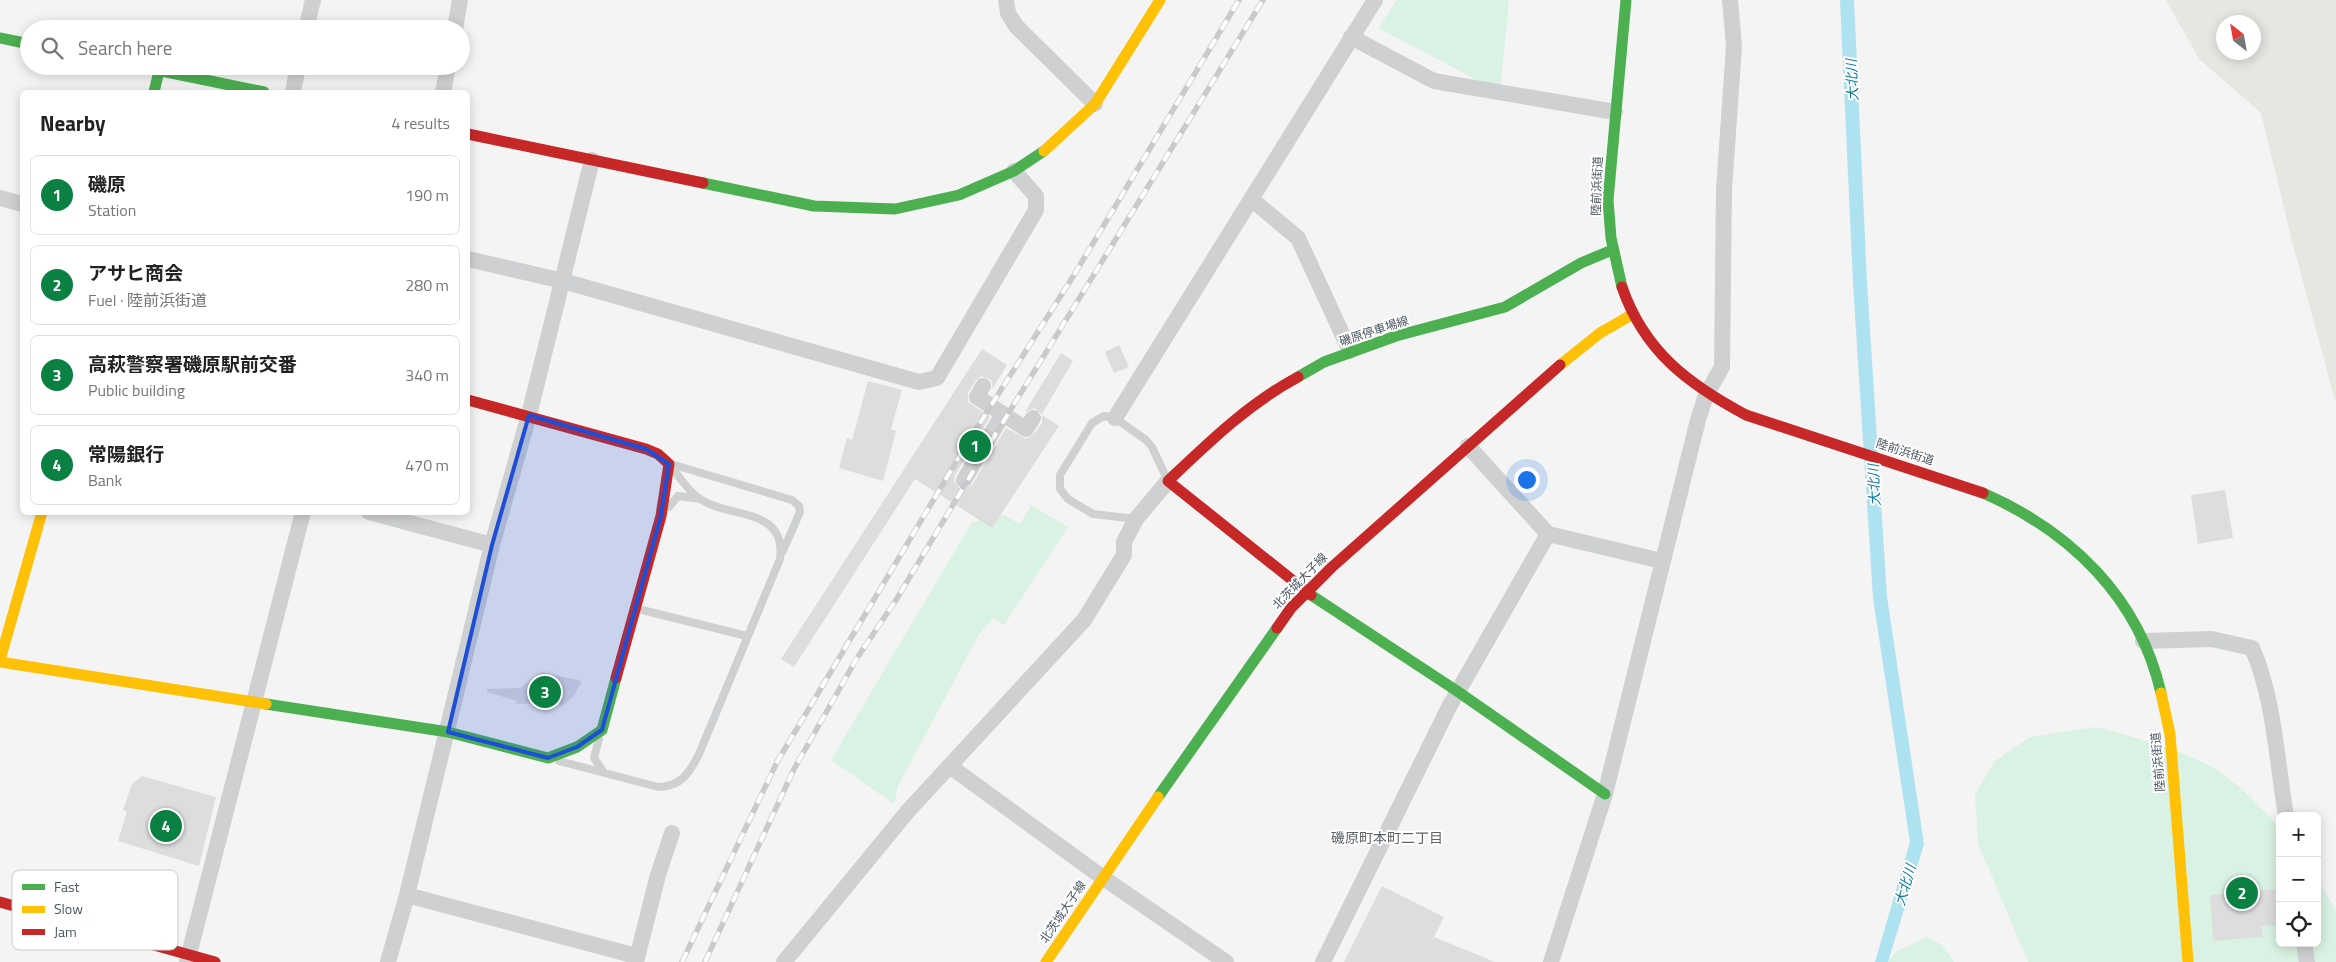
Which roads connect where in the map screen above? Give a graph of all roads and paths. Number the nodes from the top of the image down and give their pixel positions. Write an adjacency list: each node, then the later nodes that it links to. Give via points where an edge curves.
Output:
1 (313, 0): 8 (street)
2 (460, 0): 9 (street)
3 (1006, 0): 21 (street, via 1008,13 1016,26)
4 (1160, 0): 21 (main road)
5 (1375, 0): 10 (street)
6 (1626, 0): 22 (main road, 陸前浜街道)
7 (1730, 0): 35 (street, via 1734,46 1724,190 1722,367)
8 (308, 20)
9 (457, 20)
10 (1351, 37): 22 (street, via 1434,80); 27 (street)
11 (0, 38): 12 (main road)
12 (20, 42)
13 (158, 75): 17 (main road)
14 (179, 75): 18 (main road)
15 (296, 75): 19 (street)
16 (446, 75): 20 (street)
17 (154, 90)
18 (254, 90)
19 (293, 90)
20 (443, 90)
21 (1095, 104): 25 (main road, via 1046,150)
22 (1615, 112): 29 (main road, 陸前浜街道, via 1608,199)
23 (470, 134): 24 (main road)
24 (592, 160): 25 (main road, via 814,206 895,210 959,195); 31 (street)
25 (1014, 171): 31 (street, via 1036,196 1036,210 937,378 918,382)
26 (0, 198): 28 (street)
27 (1251, 199): 33 (street, via 1298,238); 39 (street)
28 (20, 203)
29 (1612, 250): 32 (main road, 陸前浜街道); 33 (main road, 磯原停車場線, via 1581,263 1504,307)
30 (470, 259): 31 (street)
31 (563, 281): 38 (street)
32 (1633, 314): 35 (main road, 陸前浜街道, via 1658,354); 41 (main road, 北茨城大子線, via 1572,354)
33 (1350, 351): 44 (main road, 磯原停車場線, via 1324,362 1272,393 1226,426)
34 (983, 391): 37 (street)
35 (1706, 395): 54 (street); 58 (main road, 陸前浜街道, via 1746,416 2001,498 2045,523 2077,549 2113,590)
36 (470, 400): 38 (main road)
37 (1004, 414): 40 (street); 43 (street)
38 (529, 415): 42 (main road, via 646,449); 52 (street)
39 (1115, 418): 44 (lane, via 1152,447); 50 (lane, via 1104,416 1092,423 1060,475 1060,489 1068,499 1093,514)
40 (1029, 420)
41 (1468, 446): 51 (street); 55 (main road, 北茨城大子線)
42 (669, 464): 45 (lane); 49 (main road); 53 (lane, via 792,500 800,512)
43 (964, 480)
44 (1168, 481): 50 (street); 55 (main road)
45 (700, 499): 49 (lane, via 678,496); 53 (lane, via 771,524 780,537)
46 (41, 515): 59 (main road)
47 (302, 515): 61 (street)
48 (379, 515): 52 (street)
49 (661, 516): 56 (main road)
50 (1136, 519): 65 (street, via 1124,542 1124,555 1084,620)
51 (1548, 534): 54 (street); 60 (street)
52 (492, 545): 63 (street)
53 (780, 559): 57 (lane)
54 (1662, 561): 67 (street)
55 (1306, 592): 60 (main road); 70 (main road, 北茨城大子線, via 1275,629)
56 (636, 608): 57 (lane); 62 (main road)
57 (747, 636): 66 (lane, via 686,778 658,787)
58 (2143, 641): 68 (street, via 2212,639 2252,648 2259,663 2269,710); 85 (main road, 陸前浜街道, via 2160,688 2170,734)
59 (0, 661): 61 (main road)
60 (1457, 691): 67 (main road); 83 (street)
61 (253, 701): 63 (main road); 76 (street)
62 (602, 730): 64 (main road, via 577,747); 66 (lane, via 594,758)
63 (448, 732): 64 (main road); 71 (street)
64 (548, 758): 66 (lane)
65 (951, 767): 70 (street); 80 (street, via 908,811)
66 (603, 771)
67 (1605, 794): 84 (street)
68 (2285, 812)
69 (672, 833): 77 (street)
70 (1102, 877): 81 (main road, 北茨城大子線); 82 (street)
71 (407, 895): 77 (street); 79 (street)
72 (0, 902): 73 (main road)
73 (12, 906)
74 (2305, 947): 86 (street)
75 (161, 950): 76 (main road)
76 (188, 958): 78 (main road)
77 (636, 959)
78 (214, 962)
79 (388, 962)
80 (784, 962)
81 (1046, 962)
82 (1226, 962)
83 (1323, 962)
84 (1551, 962)
85 (2188, 962)
86 (2307, 962)

